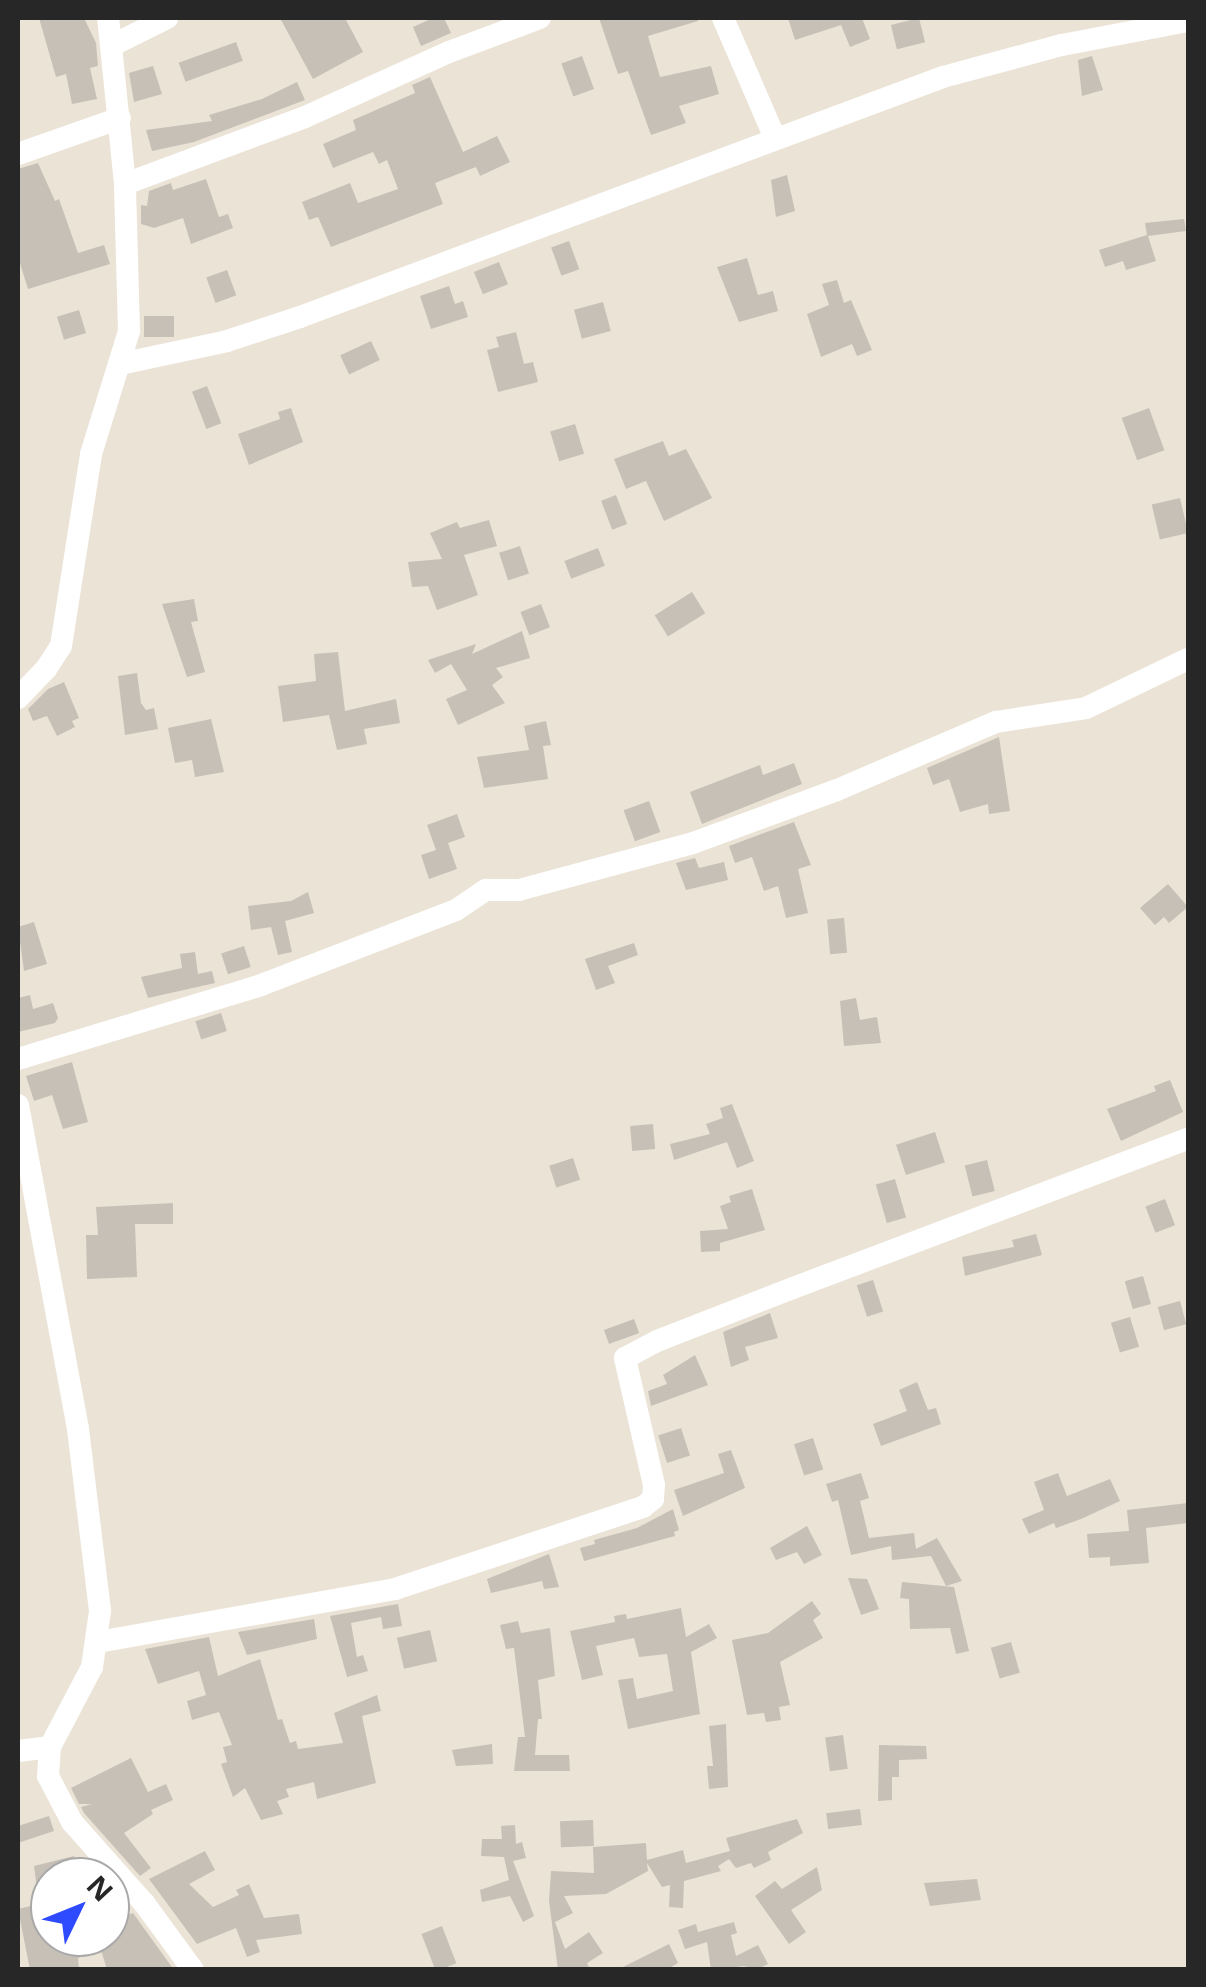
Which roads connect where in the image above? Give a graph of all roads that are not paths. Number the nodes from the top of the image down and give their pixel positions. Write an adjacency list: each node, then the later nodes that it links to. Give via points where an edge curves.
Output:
1 (108, 18): 6 (street)
2 (168, 18): 6 (street)
3 (540, 18): 10 (street)
4 (723, 18): 8 (street)
5 (1188, 21): 8 (street, via 943,77)
6 (112, 46): 7 (street)
7 (120, 118): 9 (street); 10 (street)
8 (775, 138): 11 (street, via 300,317)
9 (18, 154)
10 (125, 184): 11 (street, via 131,304)
11 (120, 364): 13 (street, via 88,469 61,646)
12 (1188, 659): 14 (street, via 1086,708 996,722 693,843 518,890 486,890 456,910 261,985)
13 (18, 698)
14 (18, 1059)
15 (18, 1105): 17 (street, via 78,1429 98,1575)
16 (1188, 1139): 17 (street, via 625,1358 654,1486 643,1507 395,1589)
17 (98, 1642): 18 (street)
18 (50, 1748): 19 (street); 20 (street, via 48,1776 72,1822)
19 (18, 1752)
20 (192, 1970)

